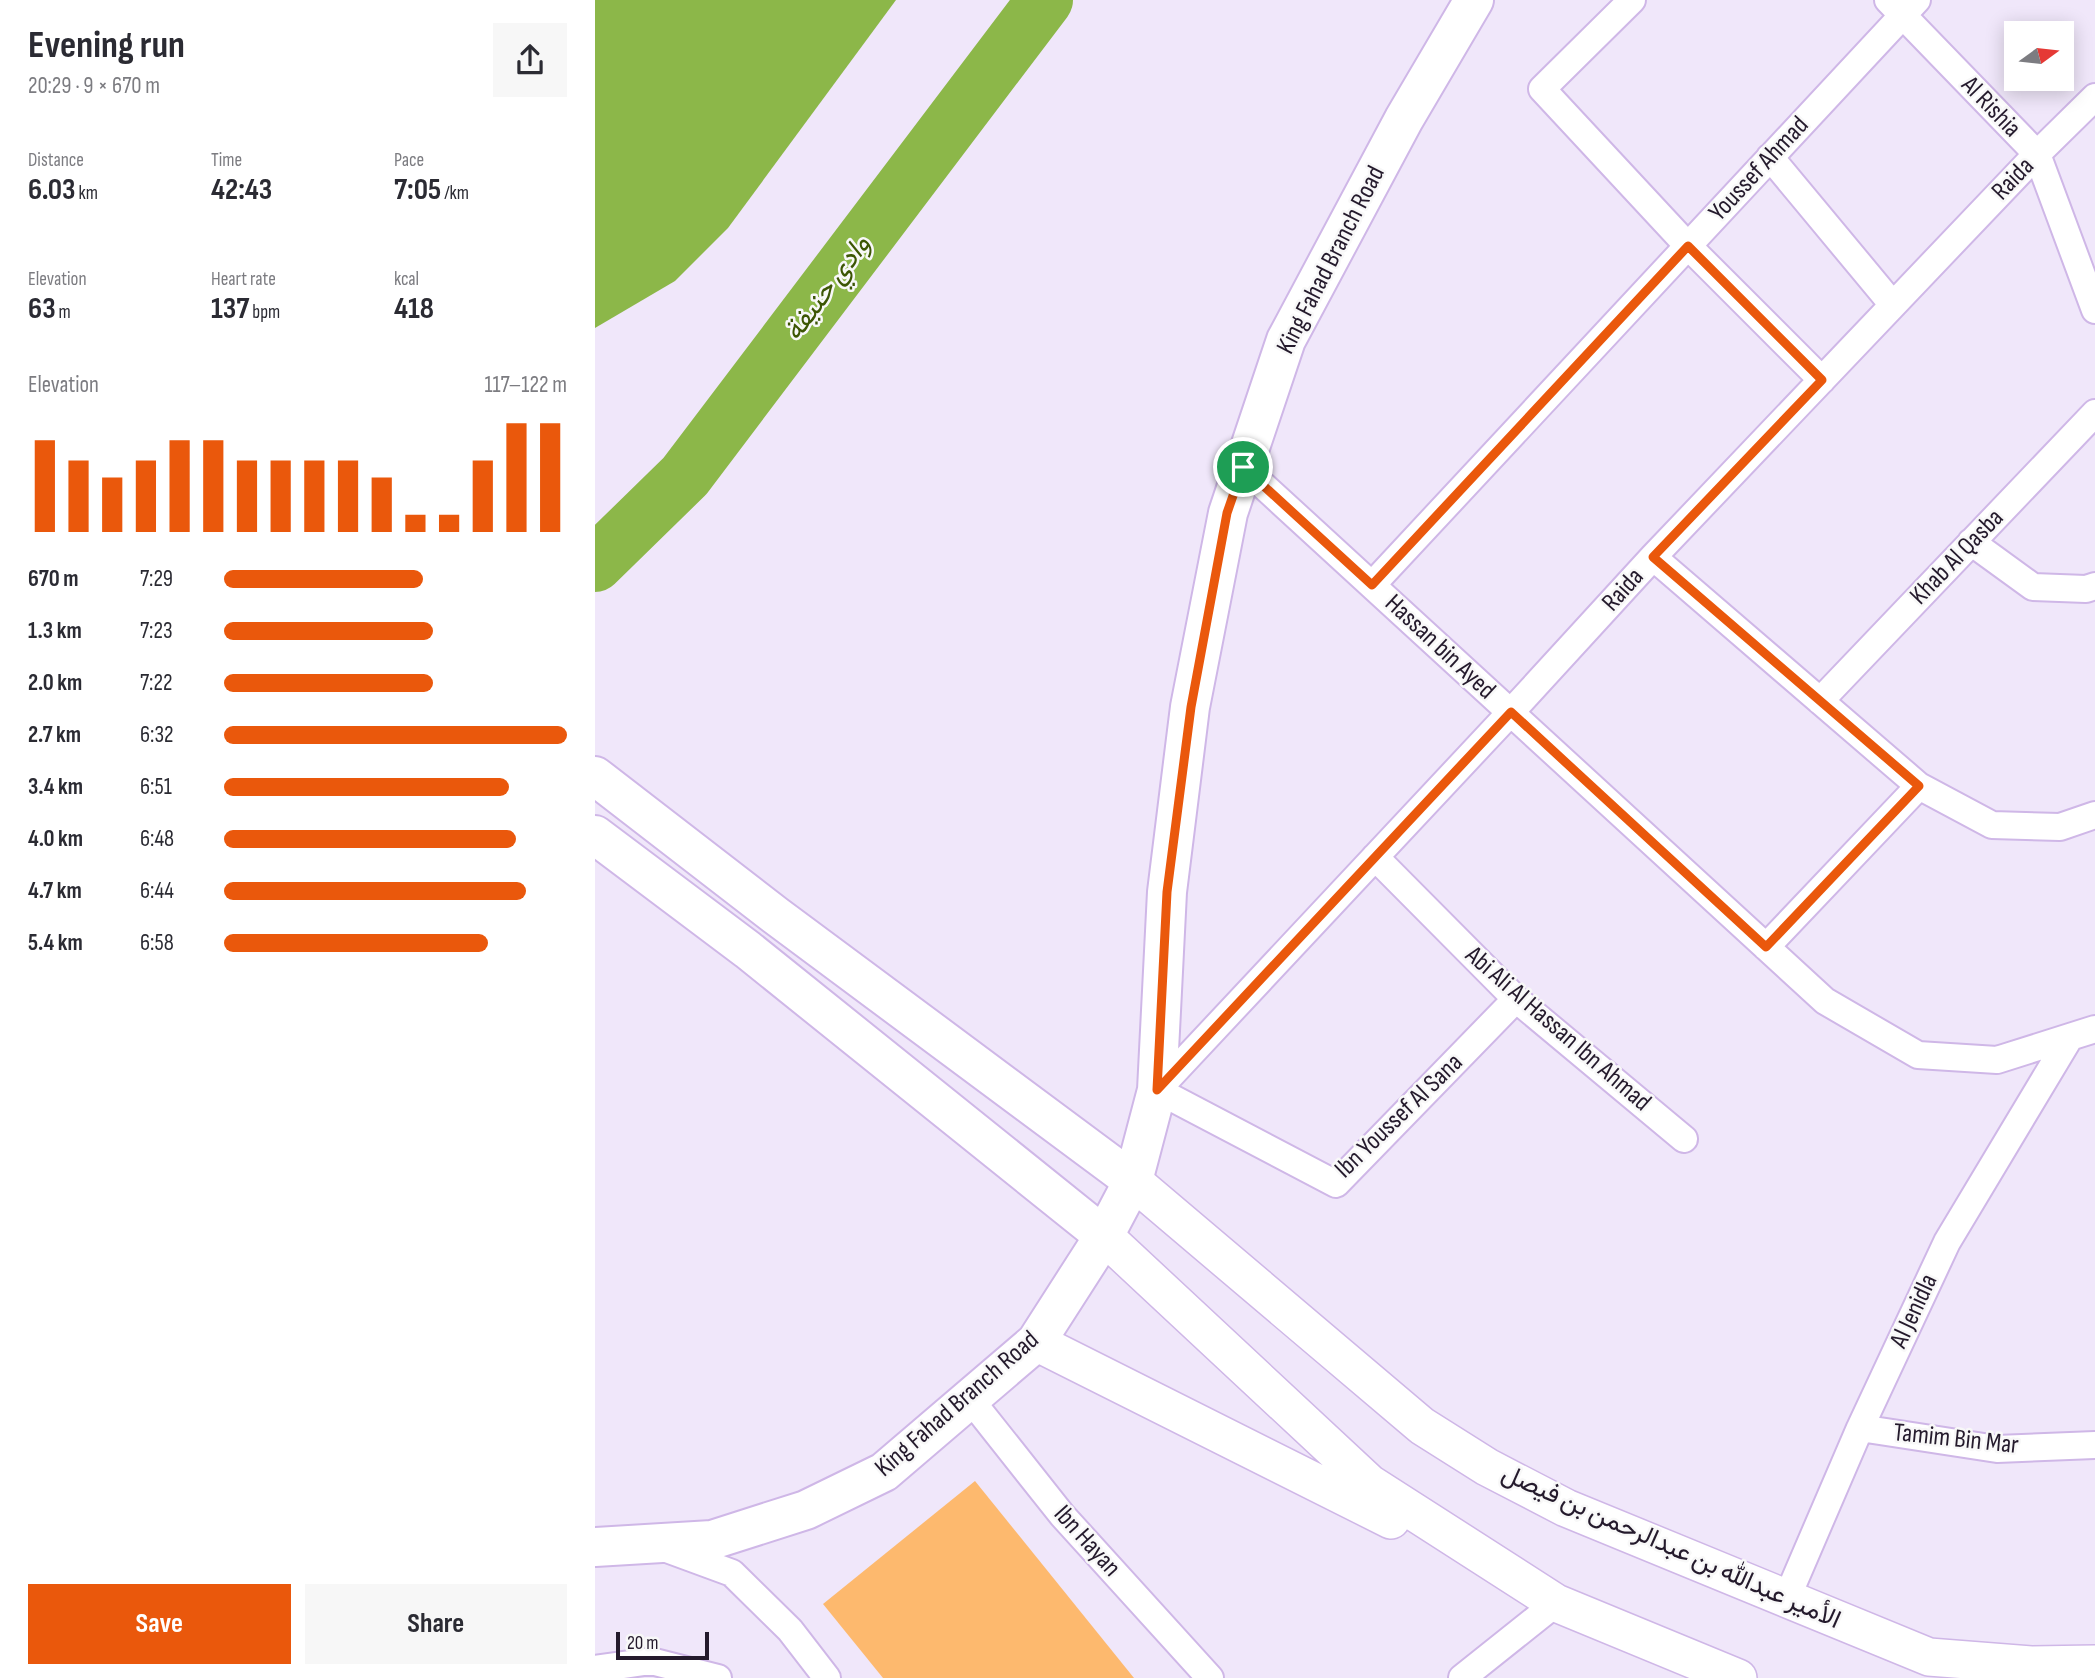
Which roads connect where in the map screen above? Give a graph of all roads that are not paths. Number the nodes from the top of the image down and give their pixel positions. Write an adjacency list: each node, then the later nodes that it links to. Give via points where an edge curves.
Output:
1 (1474, 0): 12 (main road, King Fahad Branch Road, via 1404,119 1286,340)
2 (1632, 0): 7 (street, via 1542,89)
3 (1902, 5): 5 (street, Al Rishia); 6 (street, Youssef Ahmad)
4 (2095, 97): 5 (street, Raida)
5 (2037, 154): 8 (street, Raida); 9 (street, Al Rishia)
6 (1770, 157): 7 (street, Youssef Ahmad); 8 (street)
7 (1688, 246): 10 (street); 15 (street, Youssef Ahmad)
8 (1893, 305): 10 (street, Raida)
9 (2095, 310)
10 (1822, 380): 14 (street, Raida)
11 (2095, 413): 13 (street, Khab Al Qasba)
12 (1243, 467): 15 (street, Hassan bin Ayed); 28 (main road, King Fahad Branch Road, via 1227,513 1191,707 1167,892)
13 (1971, 542): 16 (street, via 2033,587); 17 (street, Khab Al Qasba)
14 (1653, 557): 17 (street); 18 (street, Raida)
15 (1372, 585): 18 (street, Hassan bin Ayed)
16 (2095, 586)
17 (1820, 701): 20 (street)
18 (1511, 712): 23 (street, Raida); 24 (street, Hassan bin Ayed)
19 (595, 776): 30 (main road)
20 (1919, 786): 21 (street, via 1992,825 2060,827); 24 (street)
21 (2095, 815)
22 (595, 835): 31 (main road, via 748,950)
23 (1375, 857): 25 (street, Abi Ali Al Hassan Ibn Ahmad); 28 (street, Raida)
24 (1766, 947): 27 (street, Hassan bin Ayed, via 1825,1001 1918,1055 1997,1060)
25 (1516, 999): 28 (street, Ibn Youssef Al Sana, via 1335,1184); 29 (street, Abi Ali Al Hassan Ibn Ahmad)
26 (2095, 1029): 27 (street, Hassan bin Ayed)
27 (2070, 1037): 34 (street, Al Jenidla, via 1947,1242)
28 (1157, 1090): 30 (main road, King Fahad Branch Road)
29 (1684, 1139)
30 (1133, 1181): 31 (main road, King Fahad Branch Road); 38 (main road, الأمير عبدالله بن عبدالرحمن بن فيصل, via 1422,1426 1566,1508)
31 (1104, 1236): 32 (main road, King Fahad Branch Road); 39 (main road, via 1369,1483)
32 (1036, 1342): 33 (main road, King Fahad Branch Road); 39 (main road)
33 (970, 1399): 36 (main road, King Fahad Branch Road, via 884,1472 806,1510 712,1540); 44 (street, Ibn Hayan, via 1062,1515)
34 (1860, 1428): 35 (street, Tamim Bin Mar, via 1997,1449); 38 (street, Al Jenidla)
35 (2095, 1445)
36 (653, 1543): 37 (main road, King Fahad Branch Road); 43 (street, via 732,1573 790,1630)
37 (595, 1547)
38 (1786, 1600): 40 (main road, الأمير عبدالله بن عبدالرحمن بن فيصل, via 1929,1657 2032,1665)
39 (1556, 1603): 45 (street); 46 (main road)
40 (2095, 1664)
41 (595, 1669): 42 (street, via 651,1661)
42 (718, 1678)
43 (827, 1678)
44 (1210, 1678)
45 (1462, 1678)
46 (1738, 1678)

